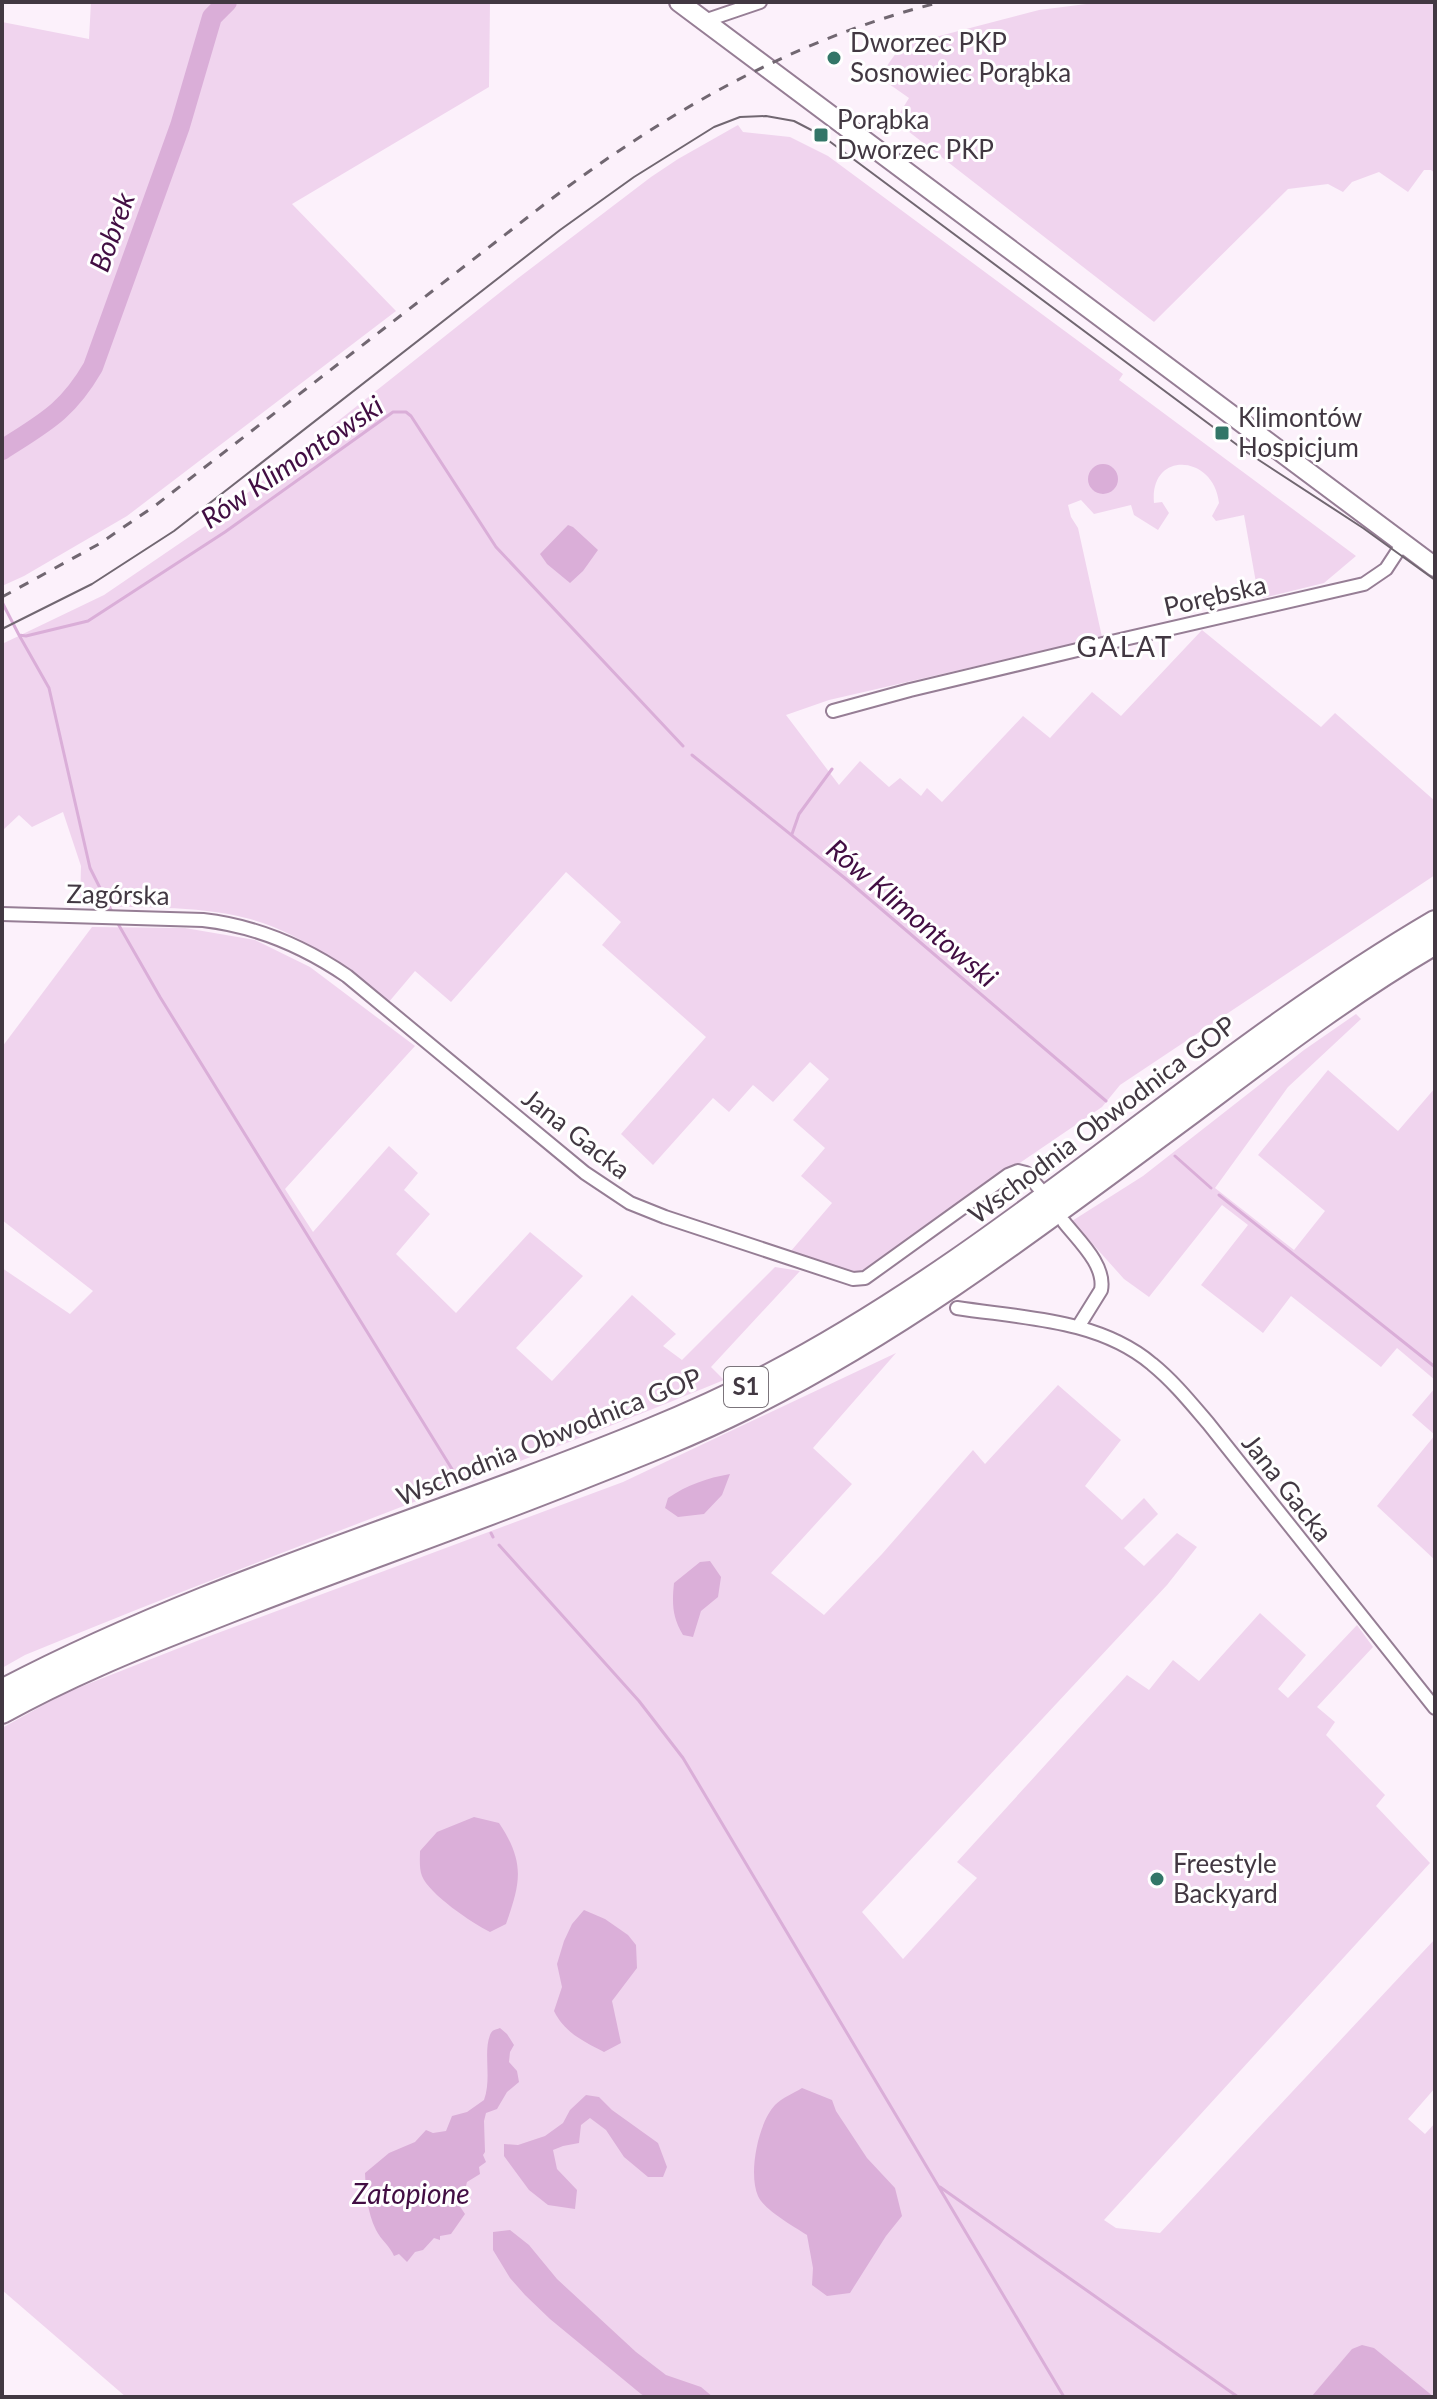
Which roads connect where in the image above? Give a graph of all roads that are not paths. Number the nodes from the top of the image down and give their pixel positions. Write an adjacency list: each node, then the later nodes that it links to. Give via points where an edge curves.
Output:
1 (679, 2): 3 (street)
2 (760, 2): 3 (street)
3 (704, 21): 4 (street)
4 (1403, 543): 5 (street); 6 (street, Porębska, via 1386,569 1364,584)
5 (1435, 567)
6 (833, 711)
7 (2, 914): 9 (street, Zagórska)
8 (1435, 922): 15 (highway, Wschodnia Obwodnica GOP / S1, via 1291,1015 957,1261 767,1376 606,1449 143,1624)
9 (232, 924): 11 (street, Jana Gacka, via 304,950 347,976 585,1173 630,1203 842,1276 865,1278 1018,1171)
10 (1435, 943): 17 (highway, Wschodnia Obwodnica GOP / S1, via 1317,1020 926,1306 835,1361 661,1447 258,1599 72,1676)
11 (1039, 1188)
12 (1064, 1222): 14 (street, via 1101,1274 1101,1290)
13 (957, 1308): 14 (street, Jana Gacka)
14 (1078, 1327): 16 (street, Jana Gacka, via 1121,1344 1174,1384)
15 (2, 1691)
16 (1435, 1708)
17 (2, 1712)

